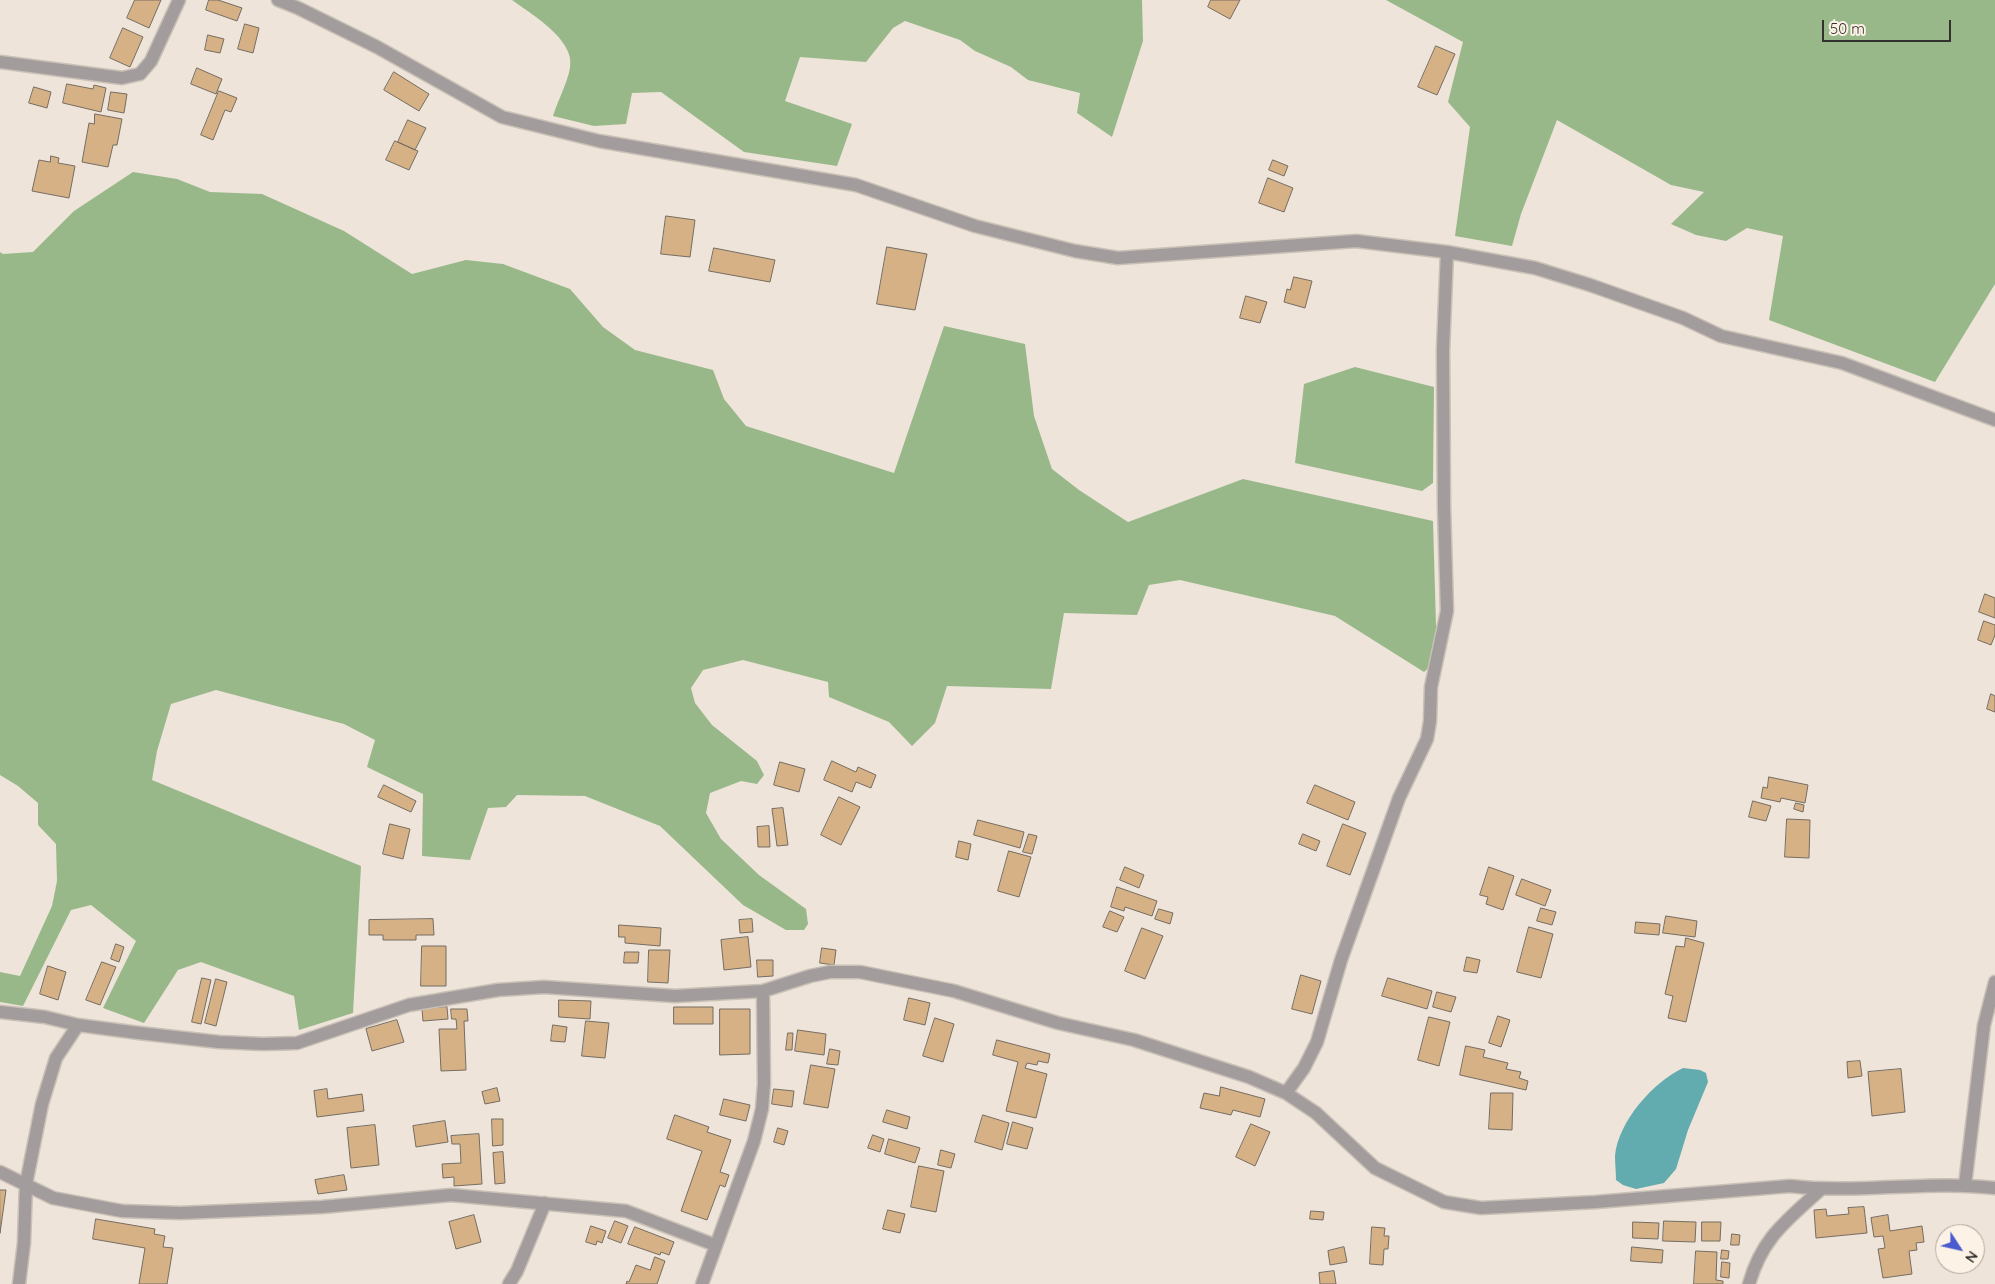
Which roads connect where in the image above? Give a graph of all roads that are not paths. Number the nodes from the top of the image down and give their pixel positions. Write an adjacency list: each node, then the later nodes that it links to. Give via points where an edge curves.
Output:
1 (178, 0): 3 (street, via 151,61 140,74 122,78)
2 (278, 0): 4 (street, via 377,47 502,116 599,141 856,185 975,226 1075,251 1118,258 1356,241)
3 (0, 62)
4 (1447, 252): 5 (street, via 1535,268 1683,318 1721,336 1842,363); 10 (street, via 1443,360 1447,611 1432,687 1428,739 1398,798 1341,960 1317,1042)
5 (1995, 420)
6 (1995, 982): 13 (street, via 1984,1025)
7 (763, 991): 9 (street, via 675,996 544,987 498,990 409,1005 297,1043 220,1042); 10 (street, via 830,972 860,972 915,982 1058,1023 1134,1040 1249,1077); 17 (street, via 762,1109 754,1141)
8 (0, 1012): 9 (street)
9 (78, 1025): 12 (street, via 56,1058 42,1104)
10 (1286, 1093): 15 (street, via 1316,1113 1374,1168 1444,1202 1481,1208 1790,1186)
11 (0, 1172): 12 (street)
12 (26, 1184): 16 (street, via 54,1198 122,1212 322,1207 451,1195); 18 (street)
13 (1965, 1185): 14 (street); 15 (street)
14 (1995, 1188)
15 (1820, 1190): 21 (street, via 1768,1240)
16 (545, 1203): 17 (street, via 626,1211); 19 (street)
17 (715, 1244): 20 (street)
18 (19, 1284)
19 (509, 1284)
20 (702, 1284)
21 (1749, 1284)

